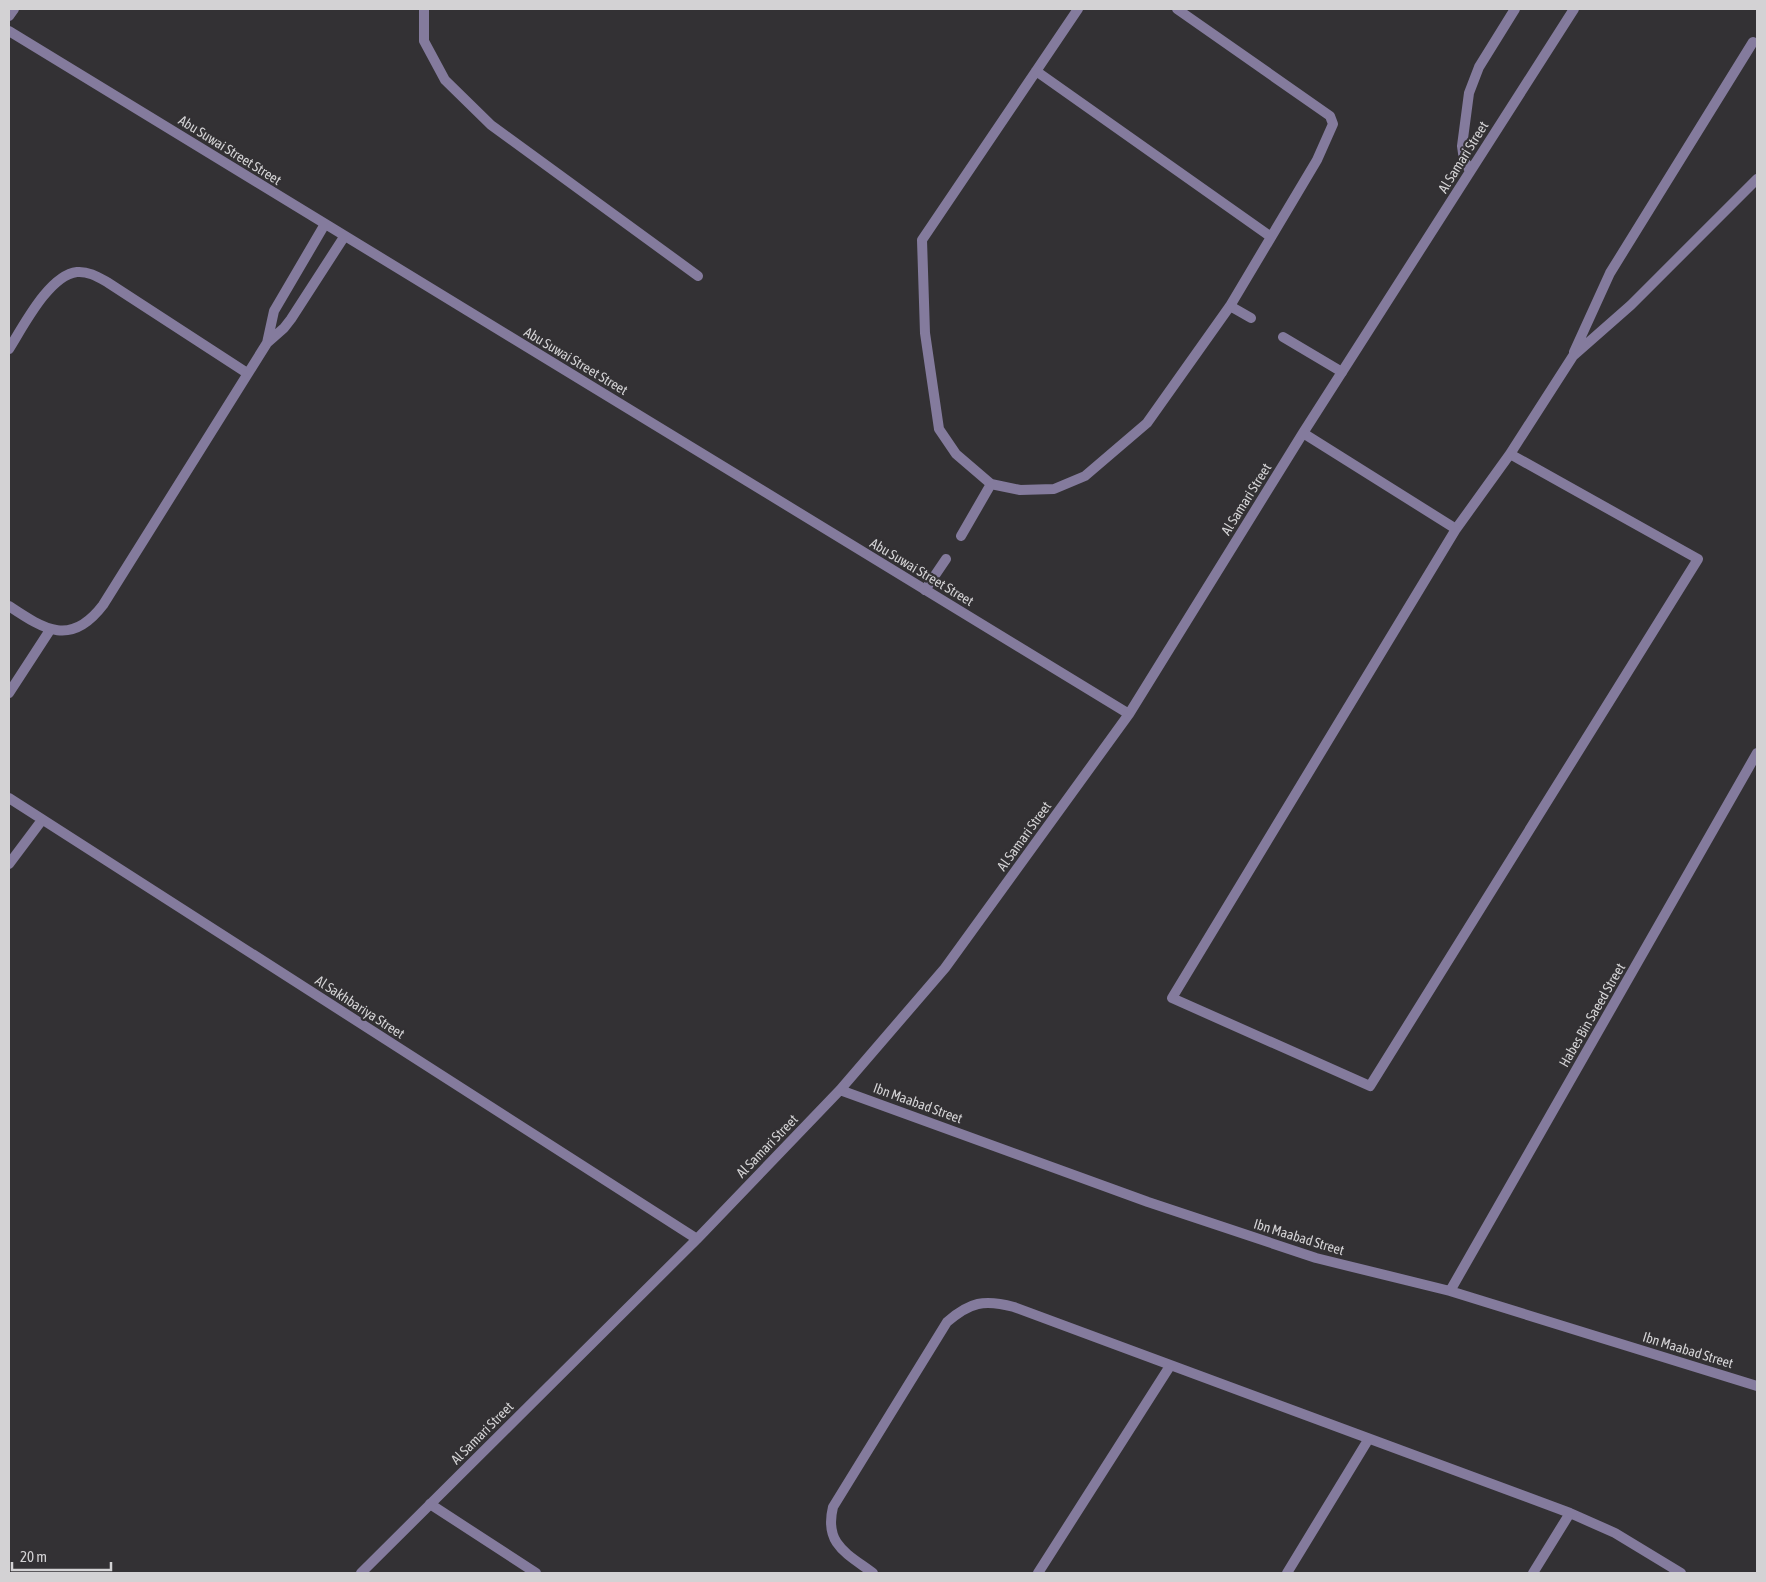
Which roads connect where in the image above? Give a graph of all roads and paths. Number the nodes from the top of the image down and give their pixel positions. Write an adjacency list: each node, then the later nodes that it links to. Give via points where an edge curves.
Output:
1 (14, 9): 7 (street)
2 (424, 9): 16 (street, via 424,41 444,80 491,125)
3 (1078, 9): 10 (street)
4 (1177, 9): 15 (street, via 1330,116 1333,124 1317,160)
5 (1515, 9): 11 (street, via 1479,67 1469,93 1462,146)
6 (1572, 9): 11 (street, Al Samari Street)
7 (9, 16)
8 (9, 31): 13 (street, Abu Suwai Street Street)
9 (1754, 42): 22 (street, via 1610,273)
10 (1036, 71): 15 (street); 27 (street, via 922,240 924,333 939,430 956,454)
11 (1470, 171): 23 (street, Al Samari Street)
12 (1757, 179): 22 (street, via 1632,305)
13 (325, 224): 14 (street, Abu Suwai Street Street); 20 (street, via 274,311)
14 (344, 237): 20 (street, via 291,319); 31 (street, Abu Suwai Street Street)
15 (1271, 237): 17 (street)
16 (698, 276)
17 (1230, 306): 18 (street); 27 (street, via 1147,423 1085,476 1054,489 1020,490)
18 (1251, 318)
19 (1283, 337): 23 (street)
20 (267, 343): 24 (street)
21 (9, 350): 24 (street, via 51,286 63,276 78,272 92,274 107,282)
22 (1573, 356): 26 (street)
23 (1342, 372): 25 (street, Al Samari Street)
24 (247, 373): 33 (street, via 94,617 81,626)
25 (1303, 433): 28 (street); 35 (street, Al Samari Street)
26 (1510, 454): 28 (street); 28 (street, via 1698,559 1370,1086 1172,998)
27 (991, 484): 29 (street)
28 (1456, 529)
29 (961, 536)
30 (946, 558): 31 (street)
31 (925, 590): 35 (street, Abu Suwai Street Street)
32 (9, 606): 33 (street, via 36,625)
33 (50, 630): 34 (street)
34 (9, 693)
35 (1129, 714): 40 (street, Al Samari Street, via 945,968)
36 (1757, 753): 42 (street, Habes Bin Saeed Street)
37 (9, 798): 38 (street, Al Sakhbariya Street)
38 (42, 820): 39 (street); 41 (street, Al Sakhbariya Street)
39 (9, 864)
40 (840, 1090): 41 (street, Al Samari Street); 42 (street, Ibn Maabad Street, via 1148,1202 1316,1258)
41 (697, 1239): 46 (street, Al Samari Street)
42 (1450, 1291): 44 (street, Ibn Maabad Street)
43 (1170, 1366): 45 (street); 50 (street, via 996,1302 977,1303 960,1310 947,1322 833,1506 829,1521 832,1536 841,1548); 51 (street)
44 (1756, 1383)
45 (1368, 1440): 47 (street); 52 (street)
46 (430, 1504): 48 (street, Al Samari Street); 49 (street)
47 (1570, 1513): 53 (street); 54 (street, via 1615,1534)
48 (361, 1573)
49 (536, 1573)
50 (873, 1573)
51 (1038, 1573)
52 (1287, 1573)
53 (1533, 1573)
54 (1681, 1573)

